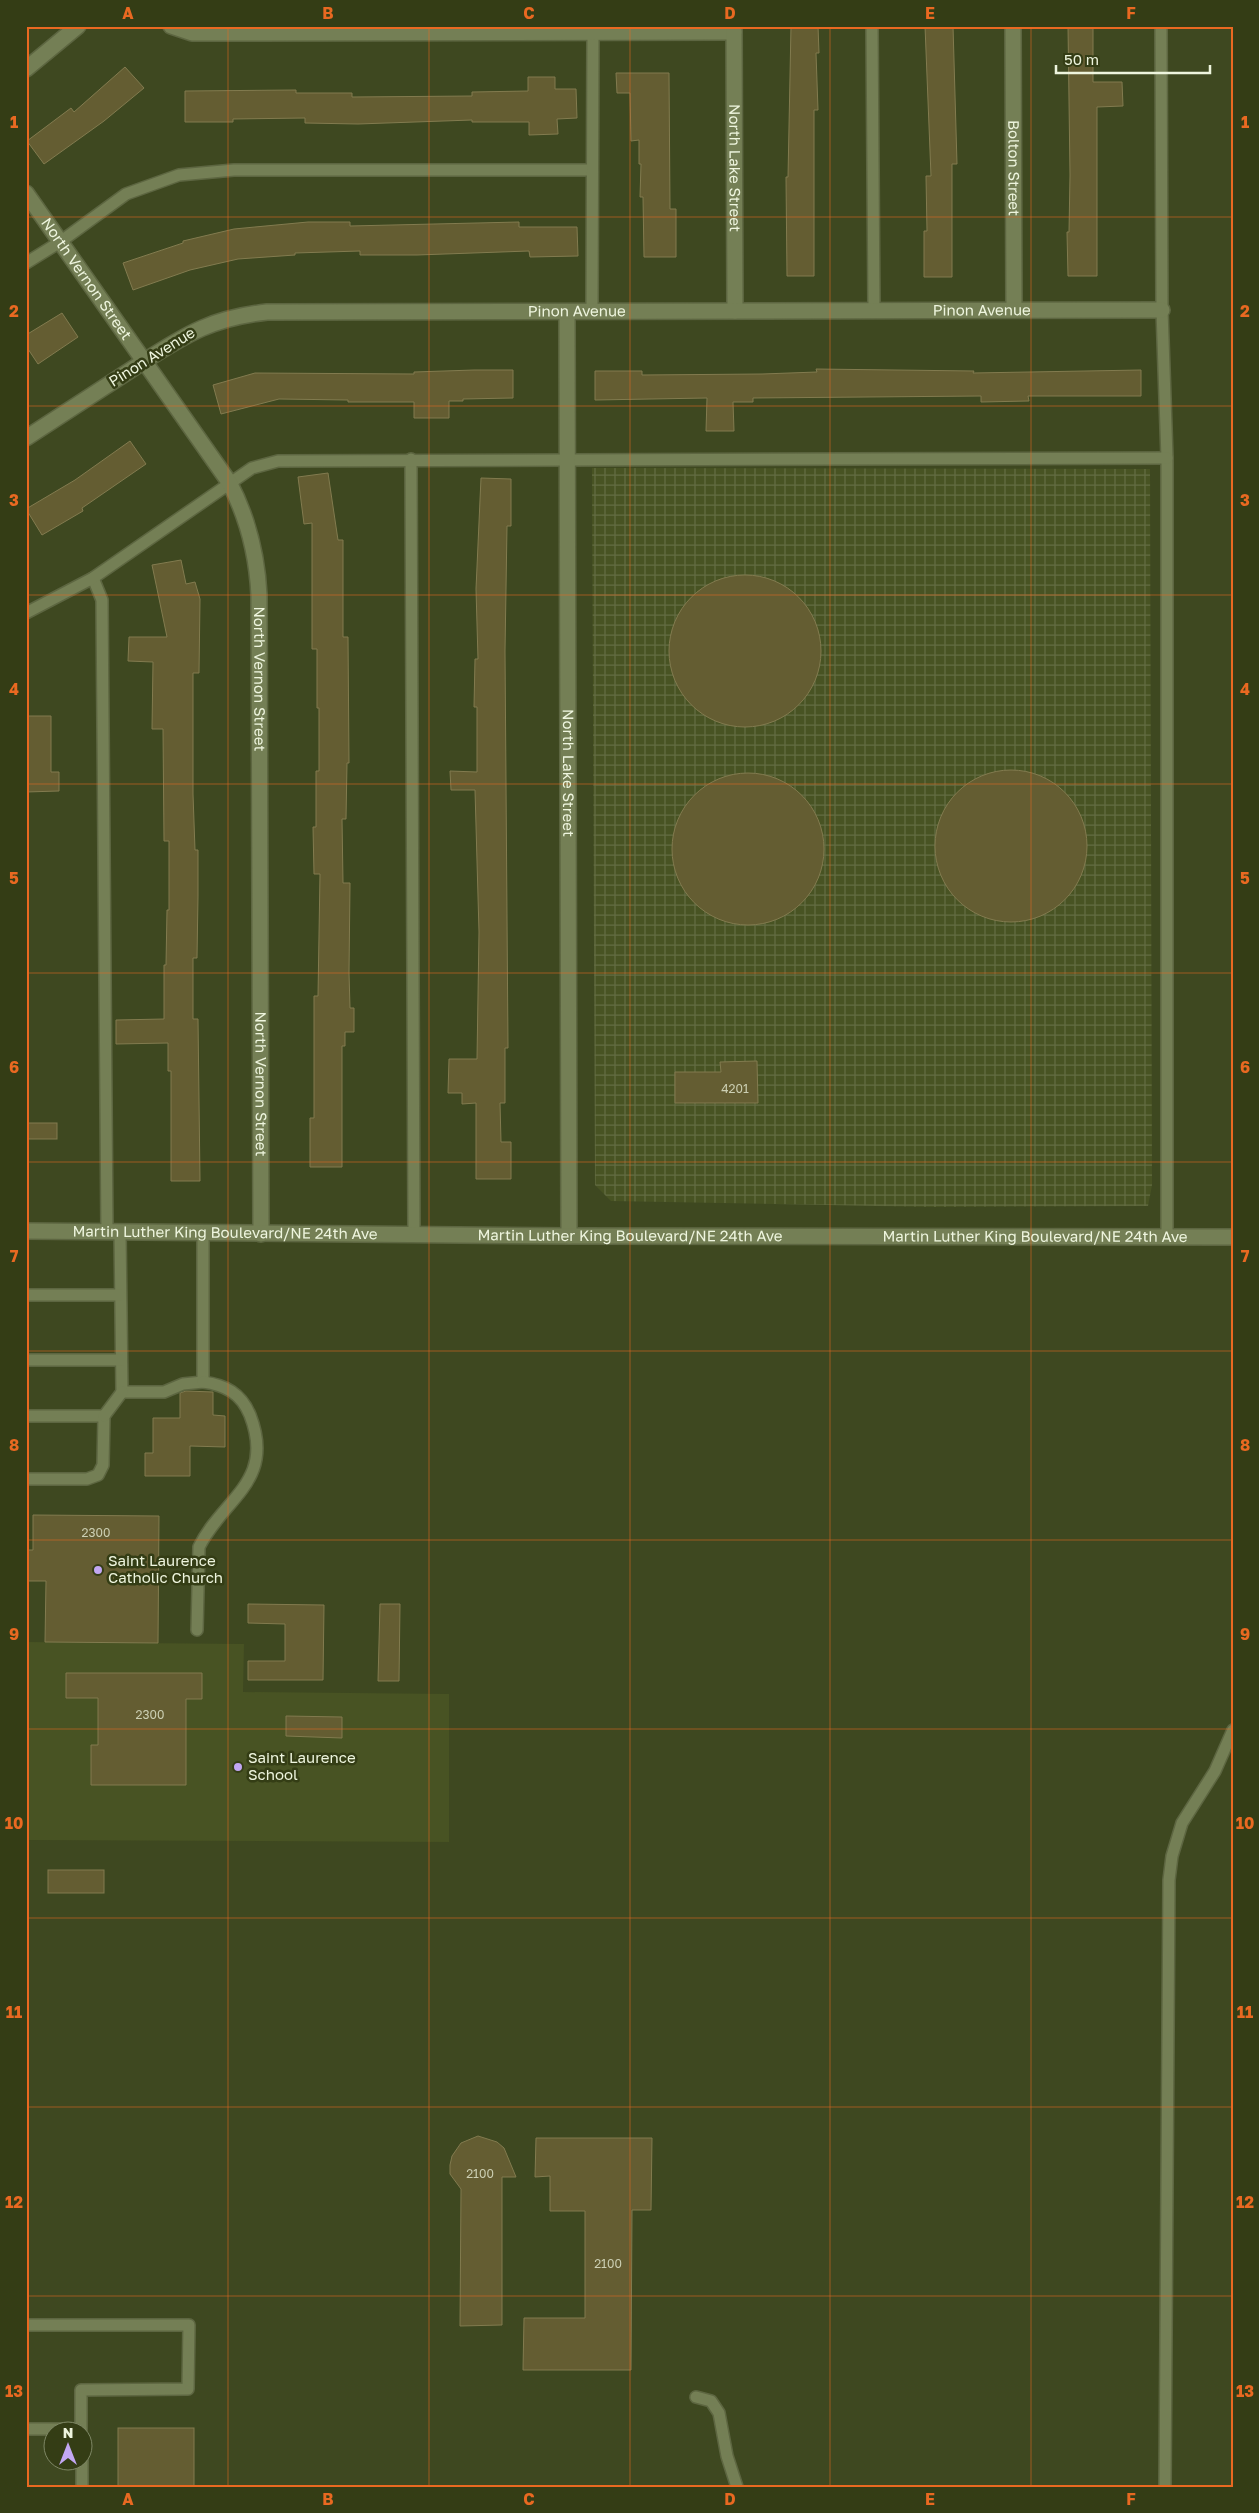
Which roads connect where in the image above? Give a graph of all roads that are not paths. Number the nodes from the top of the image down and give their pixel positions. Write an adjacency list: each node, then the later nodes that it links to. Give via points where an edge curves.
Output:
1 (78, 26): 8 (street)
2 (171, 26): 7 (street, via 192,32)
3 (872, 26): 13 (lane)
4 (1013, 26): 14 (street, Bolton Street)
5 (1161, 26): 15 (lane)
6 (734, 29): 7 (street); 16 (street, North Lake Street)
7 (593, 33): 9 (lane)
8 (26, 69)
9 (591, 170): 11 (lane, via 234,170 179,174 126,194); 18 (lane)
10 (26, 193): 11 (street, North Vernon Street)
11 (60, 242): 12 (lane); 19 (street, North Vernon Street)
12 (26, 263)
13 (874, 310): 14 (street, Pinon Avenue); 16 (street, Pinon Avenue)
14 (1014, 310): 15 (street, Pinon Avenue)
15 (1162, 310): 22 (lane)
16 (735, 311): 18 (street, Pinon Avenue)
17 (567, 312): 18 (street, Pinon Avenue); 19 (street, Pinon Avenue, via 267,312 239,315 185,334); 21 (street, North Lake Street)
18 (592, 312)
19 (143, 362): 20 (street, Pinon Avenue); 24 (street, North Vernon Street)
20 (26, 438)
21 (568, 458): 22 (lane); 23 (lane); 32 (street, North Lake Street)
22 (1167, 458): 33 (lane)
23 (411, 459): 24 (lane, via 278,460 252,468); 31 (lane)
24 (229, 482): 25 (lane); 30 (street, North Vernon Street, via 254,548 259,595)
25 (93, 578): 26 (lane); 28 (lane, via 102,600)
26 (26, 613)
27 (26, 1231): 28 (street, Martin Luther King Boulevard/NE 24th Ave)
28 (113, 1232): 29 (street, Martin Luther King Boulevard/NE 24th Ave); 36 (lane)
29 (203, 1233): 30 (street, Martin Luther King Boulevard/NE 24th Ave); 39 (lane)
30 (260, 1234): 31 (street, Martin Luther King Boulevard/NE 24th Ave)
31 (414, 1234): 32 (street, Martin Luther King Boulevard/NE 24th Ave)
32 (569, 1236): 33 (street, Martin Luther King Boulevard/NE 24th Ave)
33 (1167, 1237): 34 (street, Martin Luther King Boulevard/NE 24th Ave)
34 (1233, 1238)
35 (26, 1295): 36 (lane)
36 (120, 1295): 38 (lane)
37 (26, 1360): 38 (lane)
38 (120, 1360): 40 (lane)
39 (203, 1382): 40 (lane, via 183,1384 164,1392); 44 (lane, via 231,1389 246,1407 255,1428 257,1450 253,1473 247,1484 199,1547)
40 (122, 1392): 42 (lane)
41 (26, 1416): 42 (lane)
42 (104, 1416): 43 (lane, via 103,1465 98,1475 87,1479)
43 (26, 1479)
44 (196, 1630)
45 (1233, 1730): 54 (lane, via 1216,1771 1182,1823 1168,1880)
46 (26, 2325): 48 (lane, via 189,2325 188,2389 81,2390)
47 (696, 2398): 53 (lane, via 712,2401 719,2413 726,2456)
48 (81, 2420)
49 (26, 2429): 50 (lane)
50 (42, 2429)
51 (82, 2470): 52 (lane)
52 (82, 2487)
53 (737, 2487)
54 (1165, 2487)

